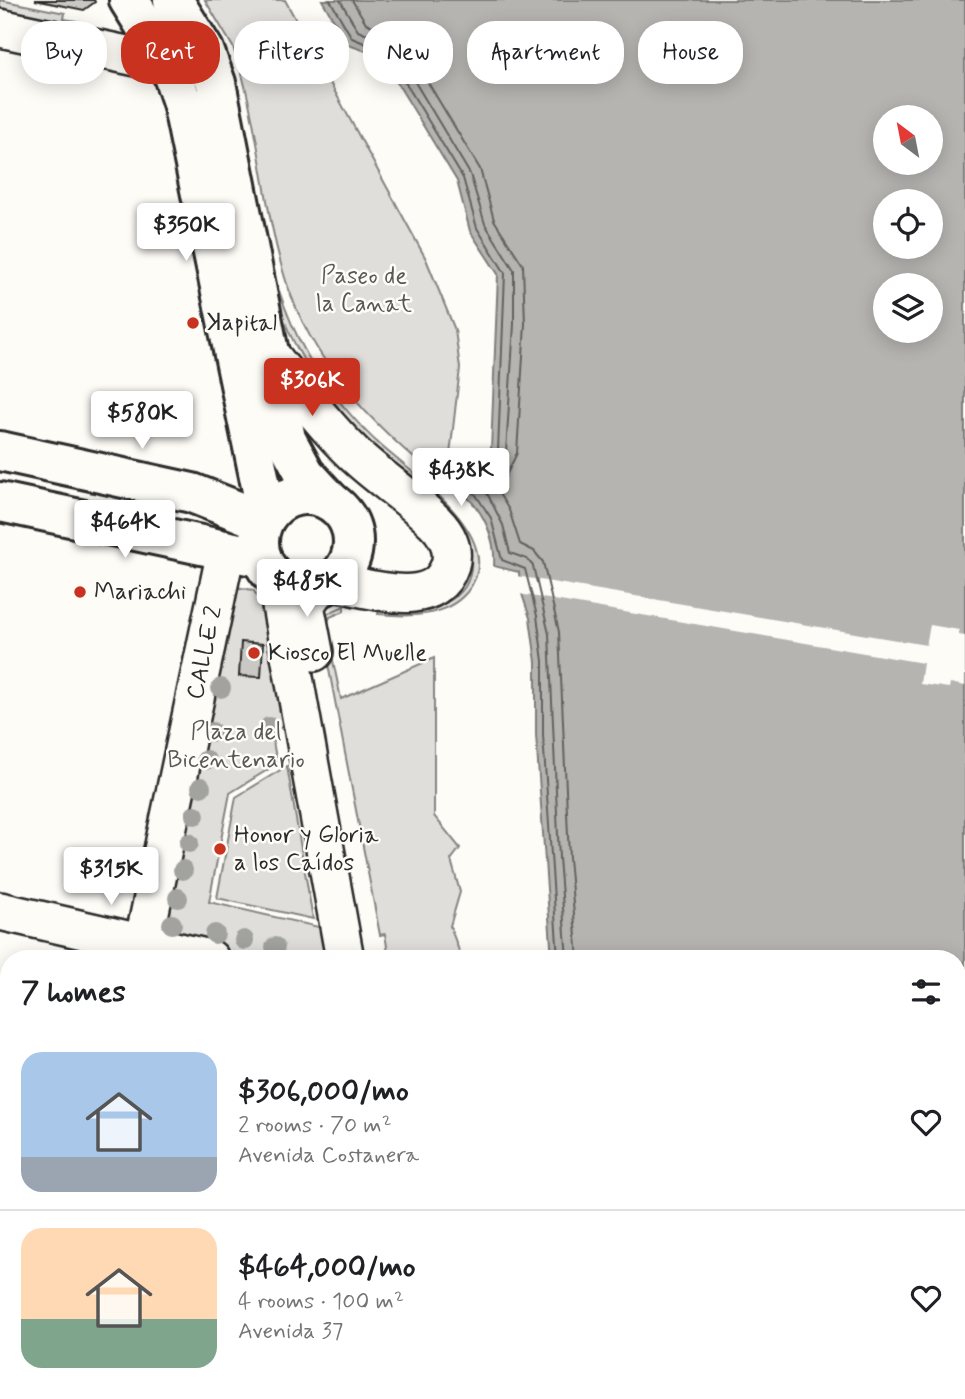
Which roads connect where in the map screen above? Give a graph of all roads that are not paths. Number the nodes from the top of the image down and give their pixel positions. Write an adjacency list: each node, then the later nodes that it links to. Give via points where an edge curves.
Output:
1 (129, 0): 3 (main road)
2 (173, 0): 7 (main road, via 204,50 216,83)
3 (142, 21)
4 (0, 28): 5 (street)
5 (121, 54)
6 (176, 84): 11 (main road, via 204,204)
7 (268, 352): 9 (main road, via 290,448 305,474); 12 (street, via 328,427 436,523 451,547 445,577 424,593)
8 (0, 451): 11 (main road, via 192,493)
9 (330, 500): 11 (main road, via 299,495 284,500); 12 (main road, via 347,517 354,540 348,564)
10 (0, 502): 11 (main road)
11 (259, 545): 12 (main road, via 294,588); 15 (street, CALLE 2); 16 (street)
12 (325, 585): 17 (street, via 305,605)
13 (0, 911): 14 (street)
14 (138, 950)
15 (142, 950)
16 (343, 950)
17 (369, 950)

